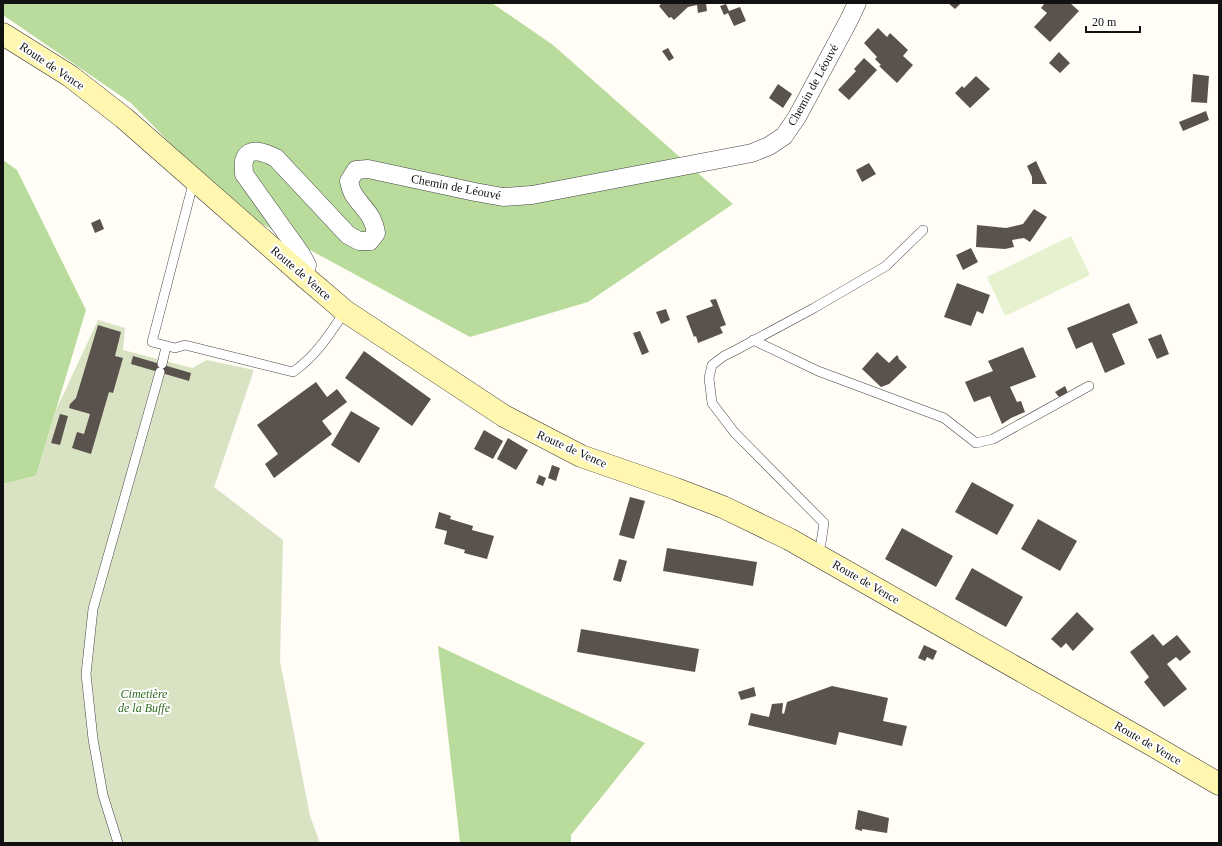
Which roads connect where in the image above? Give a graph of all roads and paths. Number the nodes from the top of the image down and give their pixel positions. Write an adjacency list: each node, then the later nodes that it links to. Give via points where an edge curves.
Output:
1 (857, 3): 5 (street, Chemin de Léouvé, via 797,117 784,136 752,153 532,195 503,197 368,169 356,170 349,181 353,194 375,224 376,233 370,241 359,241 348,235 276,158 256,151 246,155 243,162 244,174 301,254 307,265)
2 (3, 34): 3 (main road, Route de Vence, via 70,76 124,118)
3 (194, 179): 5 (main road, Route de Vence); 8 (lane, via 152,342)
4 (922, 230): 7 (lane, via 886,266)
5 (304, 277): 6 (main road, Route de Vence)
6 (345, 311): 8 (lane, via 326,340 293,372 185,345); 10 (main road, Route de Vence, via 504,416 582,456 723,507 789,538)
7 (754, 340): 9 (lane, via 818,371 944,418 976,443 993,439); 10 (lane, via 712,365 709,378 712,403 734,432 824,522)
8 (166, 347): 12 (lane, via 93,609 86,674 92,739 103,795)
9 (1090, 386)
10 (817, 555): 11 (main road, Route de Vence)
11 (1219, 784)
12 (118, 843)

